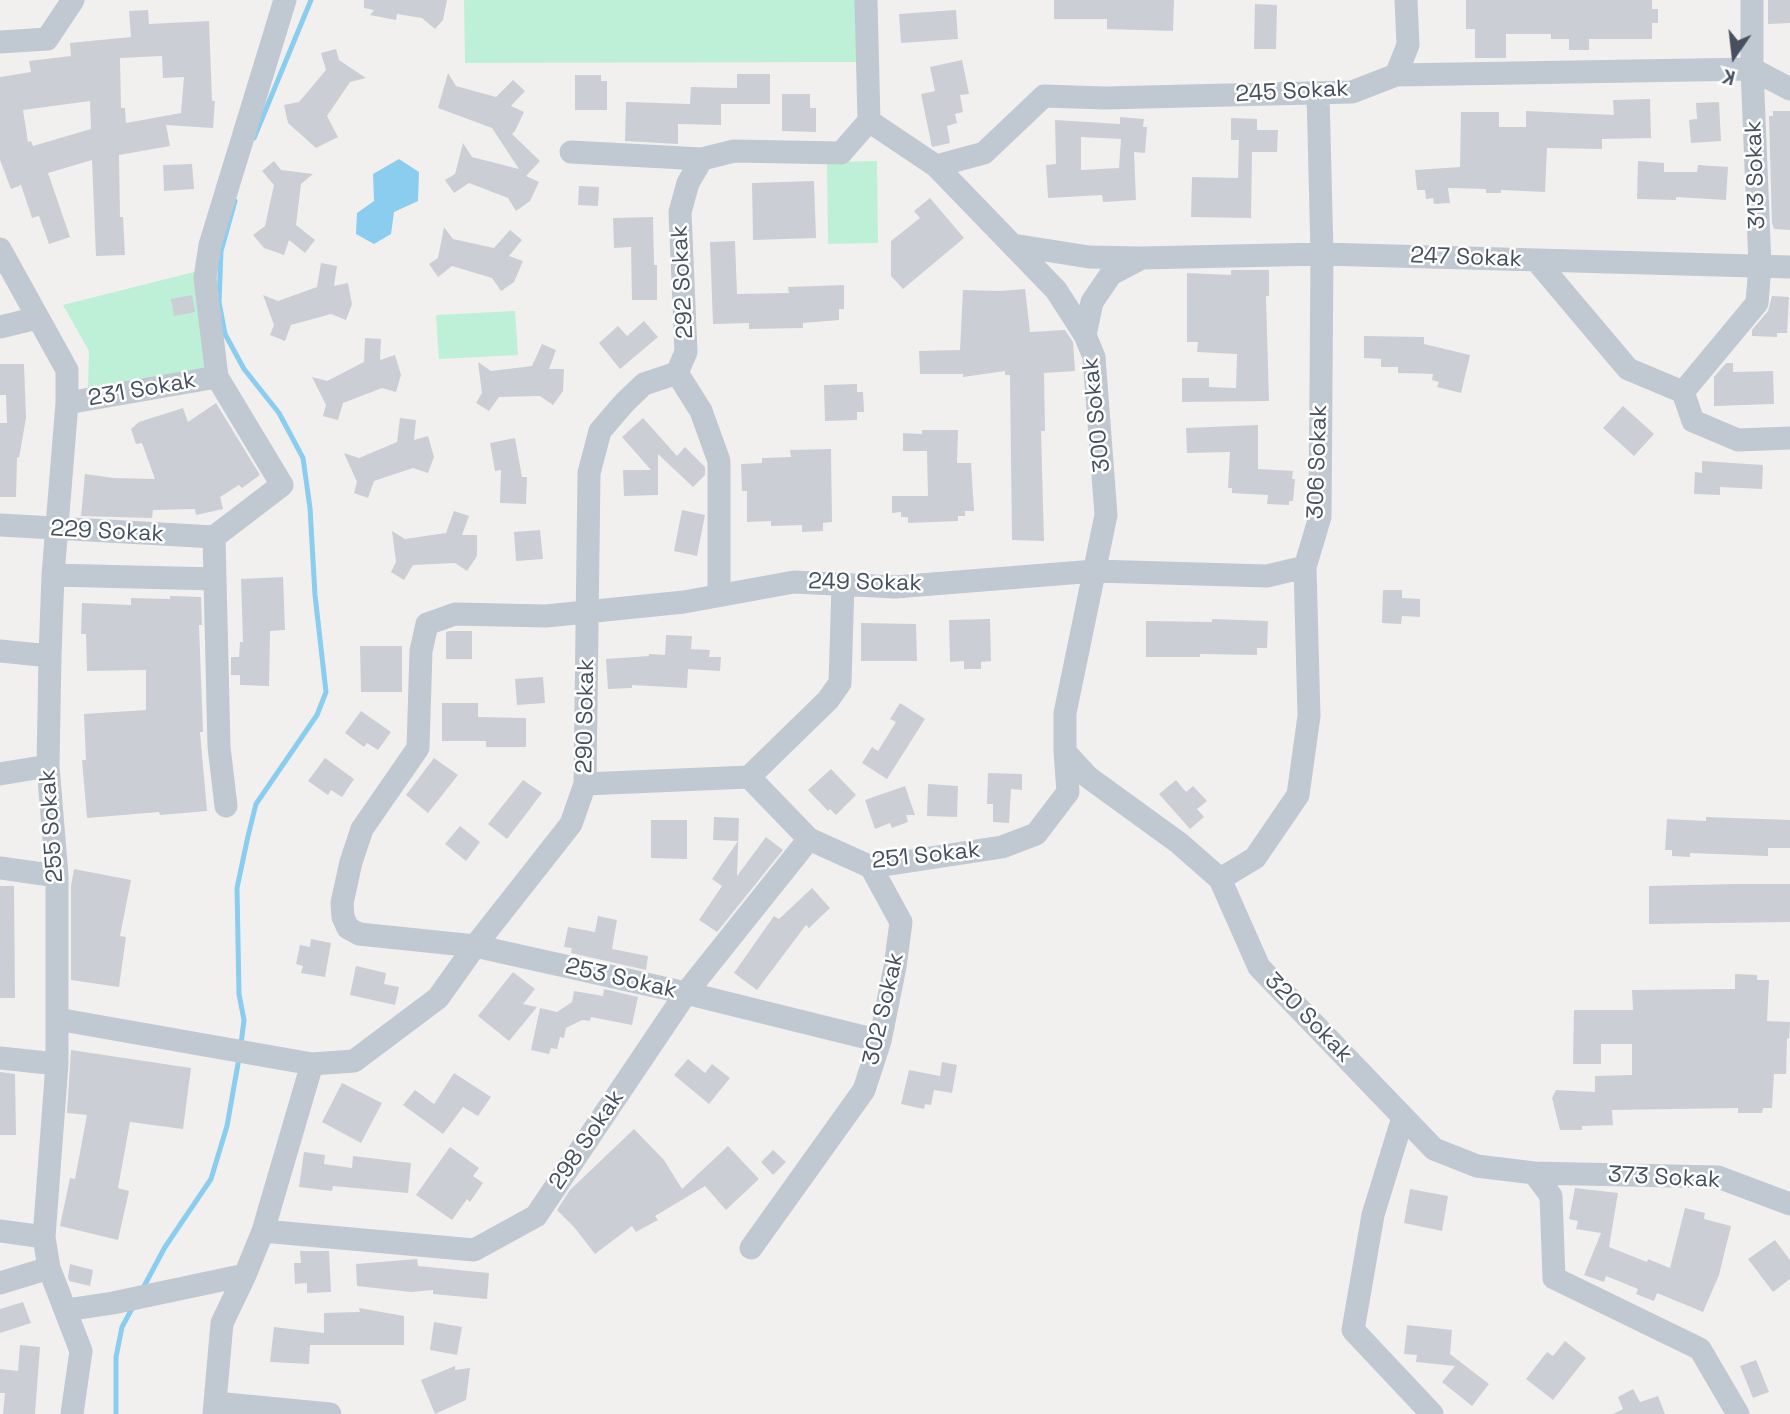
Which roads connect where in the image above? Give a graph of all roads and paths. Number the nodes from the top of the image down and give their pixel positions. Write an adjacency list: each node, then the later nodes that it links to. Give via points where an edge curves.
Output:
1 (74, 0): 6 (street, via 47,39)
2 (285, 0): 26 (street, via 210,245 205,278)
3 (866, 0): 11 (street)
4 (1406, 0): 8 (street, via 1408,45)
5 (1752, 0): 7 (street, 313 Sokak)
6 (0, 42)
7 (1752, 69): 8 (street, 245 Sokak); 9 (street, 245 Sokak); 20 (street, 313 Sokak)
8 (1396, 75): 10 (street, 245 Sokak, via 1352,92)
9 (1790, 89)
10 (1318, 93): 14 (street, 245 Sokak, via 1044,96 984,153); 17 (street, 306 Sokak)
11 (869, 121): 13 (street, via 841,153 734,151); 14 (street, 300 Sokak)
12 (572, 152): 13 (street)
13 (702, 159): 25 (street, 292 Sokak, via 688,183 680,212 686,352)
14 (936, 166): 15 (street, 300 Sokak)
15 (1013, 246): 18 (street, 247 Sokak, via 1089,257); 24 (street, 300 Sokak, via 1056,290)
16 (0, 249): 22 (street, 255 Sokak)
17 (1322, 254): 18 (street, 247 Sokak); 19 (street, 247 Sokak); 34 (street, 306 Sokak, via 1320,517)
18 (1141, 258): 24 (street, 247 Sokak, via 1111,274 1092,302)
19 (1536, 260): 20 (street, 247 Sokak); 28 (street, via 1628,369)
20 (1760, 266): 21 (street, 247 Sokak); 28 (street, 313 Sokak, via 1757,303)
21 (1790, 267)
22 (37, 318): 23 (street); 29 (street, 255 Sokak, via 67,370)
23 (0, 327)
24 (1085, 335): 35 (street, 300 Sokak, via 1094,357 1106,515)
25 (677, 373): 27 (street, 292 Sokak); 39 (street, via 701,411 719,461)
26 (217, 377): 29 (street, 231 Sokak); 33 (street, via 282,485)
27 (644, 384): 40 (street, 290 Sokak, via 600,431 589,473)
28 (1683, 392): 30 (street, via 1693,421 1738,440)
29 (68, 403): 32 (street, 255 Sokak)
30 (1790, 438)
31 (0, 525): 32 (street, 229 Sokak)
32 (57, 530): 33 (street, 229 Sokak); 36 (street, 255 Sokak)
33 (214, 537): 37 (street)
34 (1305, 567): 35 (street, 249 Sokak, via 1267,576); 53 (street, 306 Sokak, via 1309,716 1298,794 1255,858)
35 (1095, 571): 38 (street, 249 Sokak, via 895,587); 43 (street, 300 Sokak, via 1065,713)
36 (53, 575): 37 (street); 42 (street, 255 Sokak)
37 (215, 579): 48 (street, via 219,747)
38 (843, 584): 39 (street, 249 Sokak, via 794,582); 46 (street, via 839,683 828,700)
39 (719, 595): 40 (street, 249 Sokak)
40 (588, 612): 47 (street, 290 Sokak); 54 (street, 249 Sokak, via 455,614 427,624 421,650 418,748 362,829 342,903 348,928)
41 (0, 651): 42 (street)
42 (50, 656): 44 (street, 255 Sokak)
43 (1065, 752): 50 (street, 251 Sokak, via 1068,792 1036,834 1002,847); 53 (street, 320 Sokak, via 1088,777)
44 (48, 766): 45 (street); 52 (street, 255 Sokak)
45 (0, 774)
46 (748, 777): 47 (street); 49 (street, 251 Sokak)
47 (585, 784): 55 (street, 290 Sokak, via 571,824)
48 (226, 806)
49 (809, 839): 50 (street, 251 Sokak); 56 (street, 298 Sokak)
50 (871, 867): 58 (street, 302 Sokak, via 901,922)
51 (0, 869): 52 (street)
52 (57, 876): 57 (street, 255 Sokak)
53 (1220, 879): 62 (street, 320 Sokak, via 1259,967)
54 (359, 934): 55 (street, 253 Sokak)
55 (475, 946): 56 (street, 253 Sokak); 61 (street, 290 Sokak, via 439,998 354,1061)
56 (687, 993): 58 (street, 253 Sokak); 65 (street, 298 Sokak, via 536,1216 474,1250)
57 (57, 1019): 60 (street, 255 Sokak); 61 (street, 290 Sokak)
58 (880, 1041): 68 (street, 302 Sokak, via 864,1090)
59 (0, 1058): 60 (street)
60 (57, 1064): 67 (street, 255 Sokak)
61 (312, 1064): 65 (street)
62 (1403, 1117): 63 (street, 320 Sokak, via 1434,1149 1477,1166); 76 (street, via 1373,1215 1353,1330)
63 (1534, 1173): 64 (street, 373 Sokak, via 1718,1177); 77 (street, via 1551,1196 1554,1278 1700,1349)
64 (1790, 1204)
65 (263, 1230): 70 (street)
66 (0, 1231): 67 (street)
67 (44, 1237): 69 (street, 255 Sokak)
68 (751, 1248)
69 (48, 1268): 71 (street); 72 (street, 255 Sokak)
70 (245, 1275): 72 (street); 73 (street, via 222,1323)
71 (0, 1283)
72 (66, 1310): 74 (street, 255 Sokak, via 81,1351)
73 (214, 1408): 75 (street)
74 (72, 1414)
75 (330, 1414)
76 (1432, 1414)
77 (1738, 1414)

